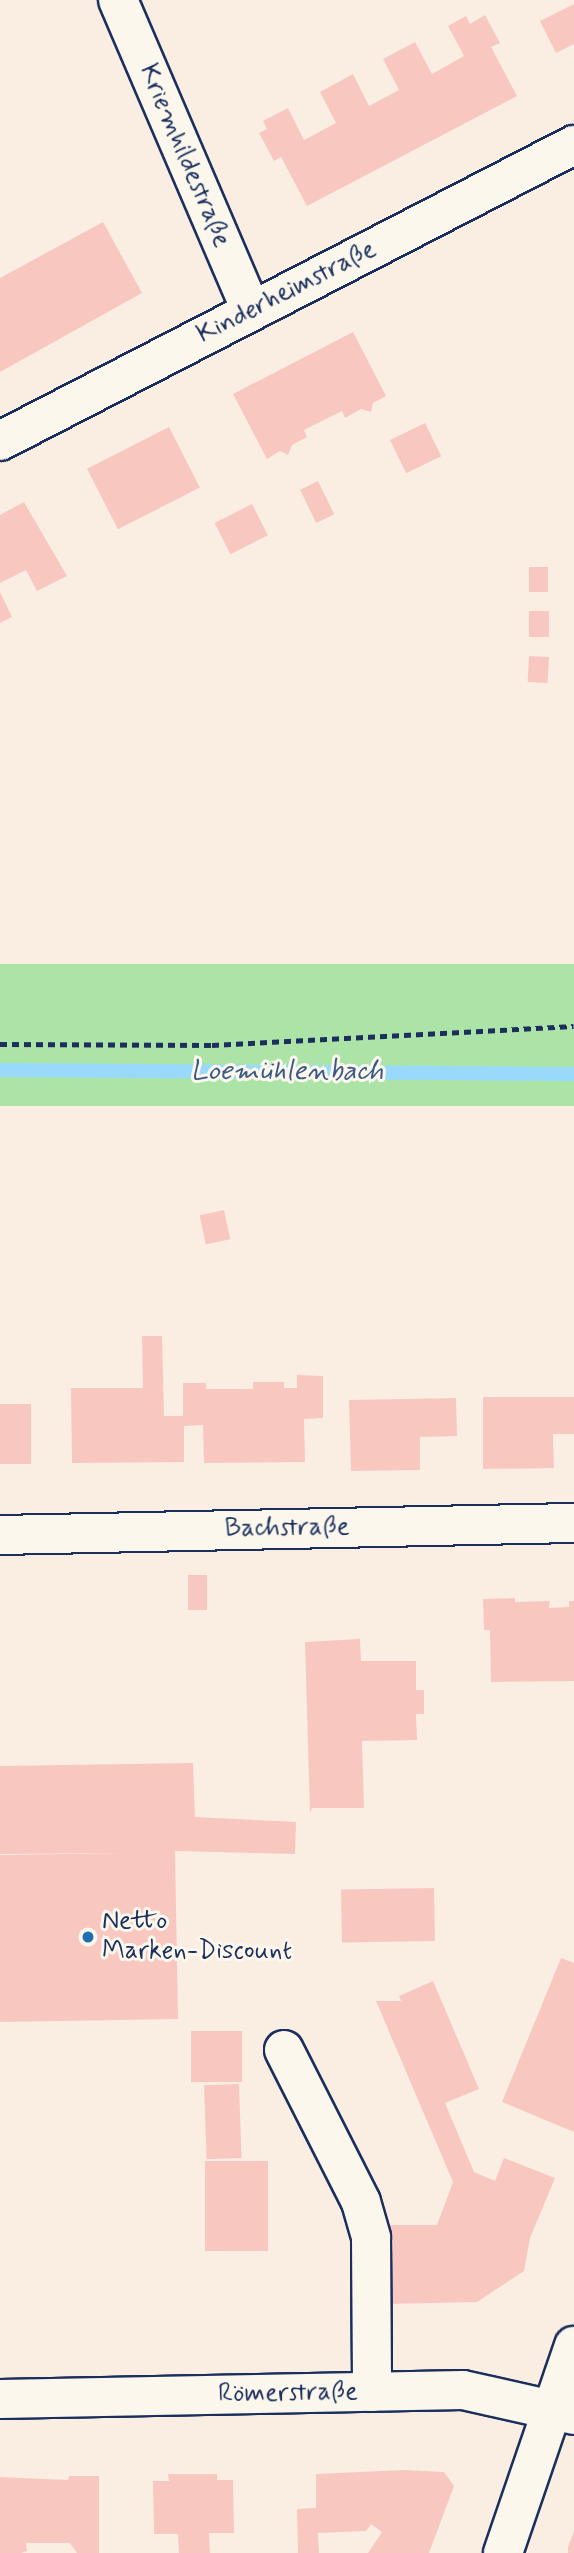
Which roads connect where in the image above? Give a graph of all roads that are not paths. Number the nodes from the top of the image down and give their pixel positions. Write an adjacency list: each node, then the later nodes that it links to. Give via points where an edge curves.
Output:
1 (118, 0): 3 (street, Kriemhildestraße)
2 (574, 145): 3 (street, Kinderheimstraße)
3 (251, 312): 4 (street, Kinderheimstraße)
4 (0, 441)
5 (574, 1523): 6 (street, Bachstraße)
6 (0, 1535)
7 (284, 2050): 9 (street, via 361,2202 371,2238)
8 (574, 2346): 11 (street)
9 (372, 2392): 10 (street, Römerstraße); 11 (street, Römerstraße, via 463,2390)
10 (0, 2399)
11 (563, 2412): 12 (street)
12 (503, 2553)

